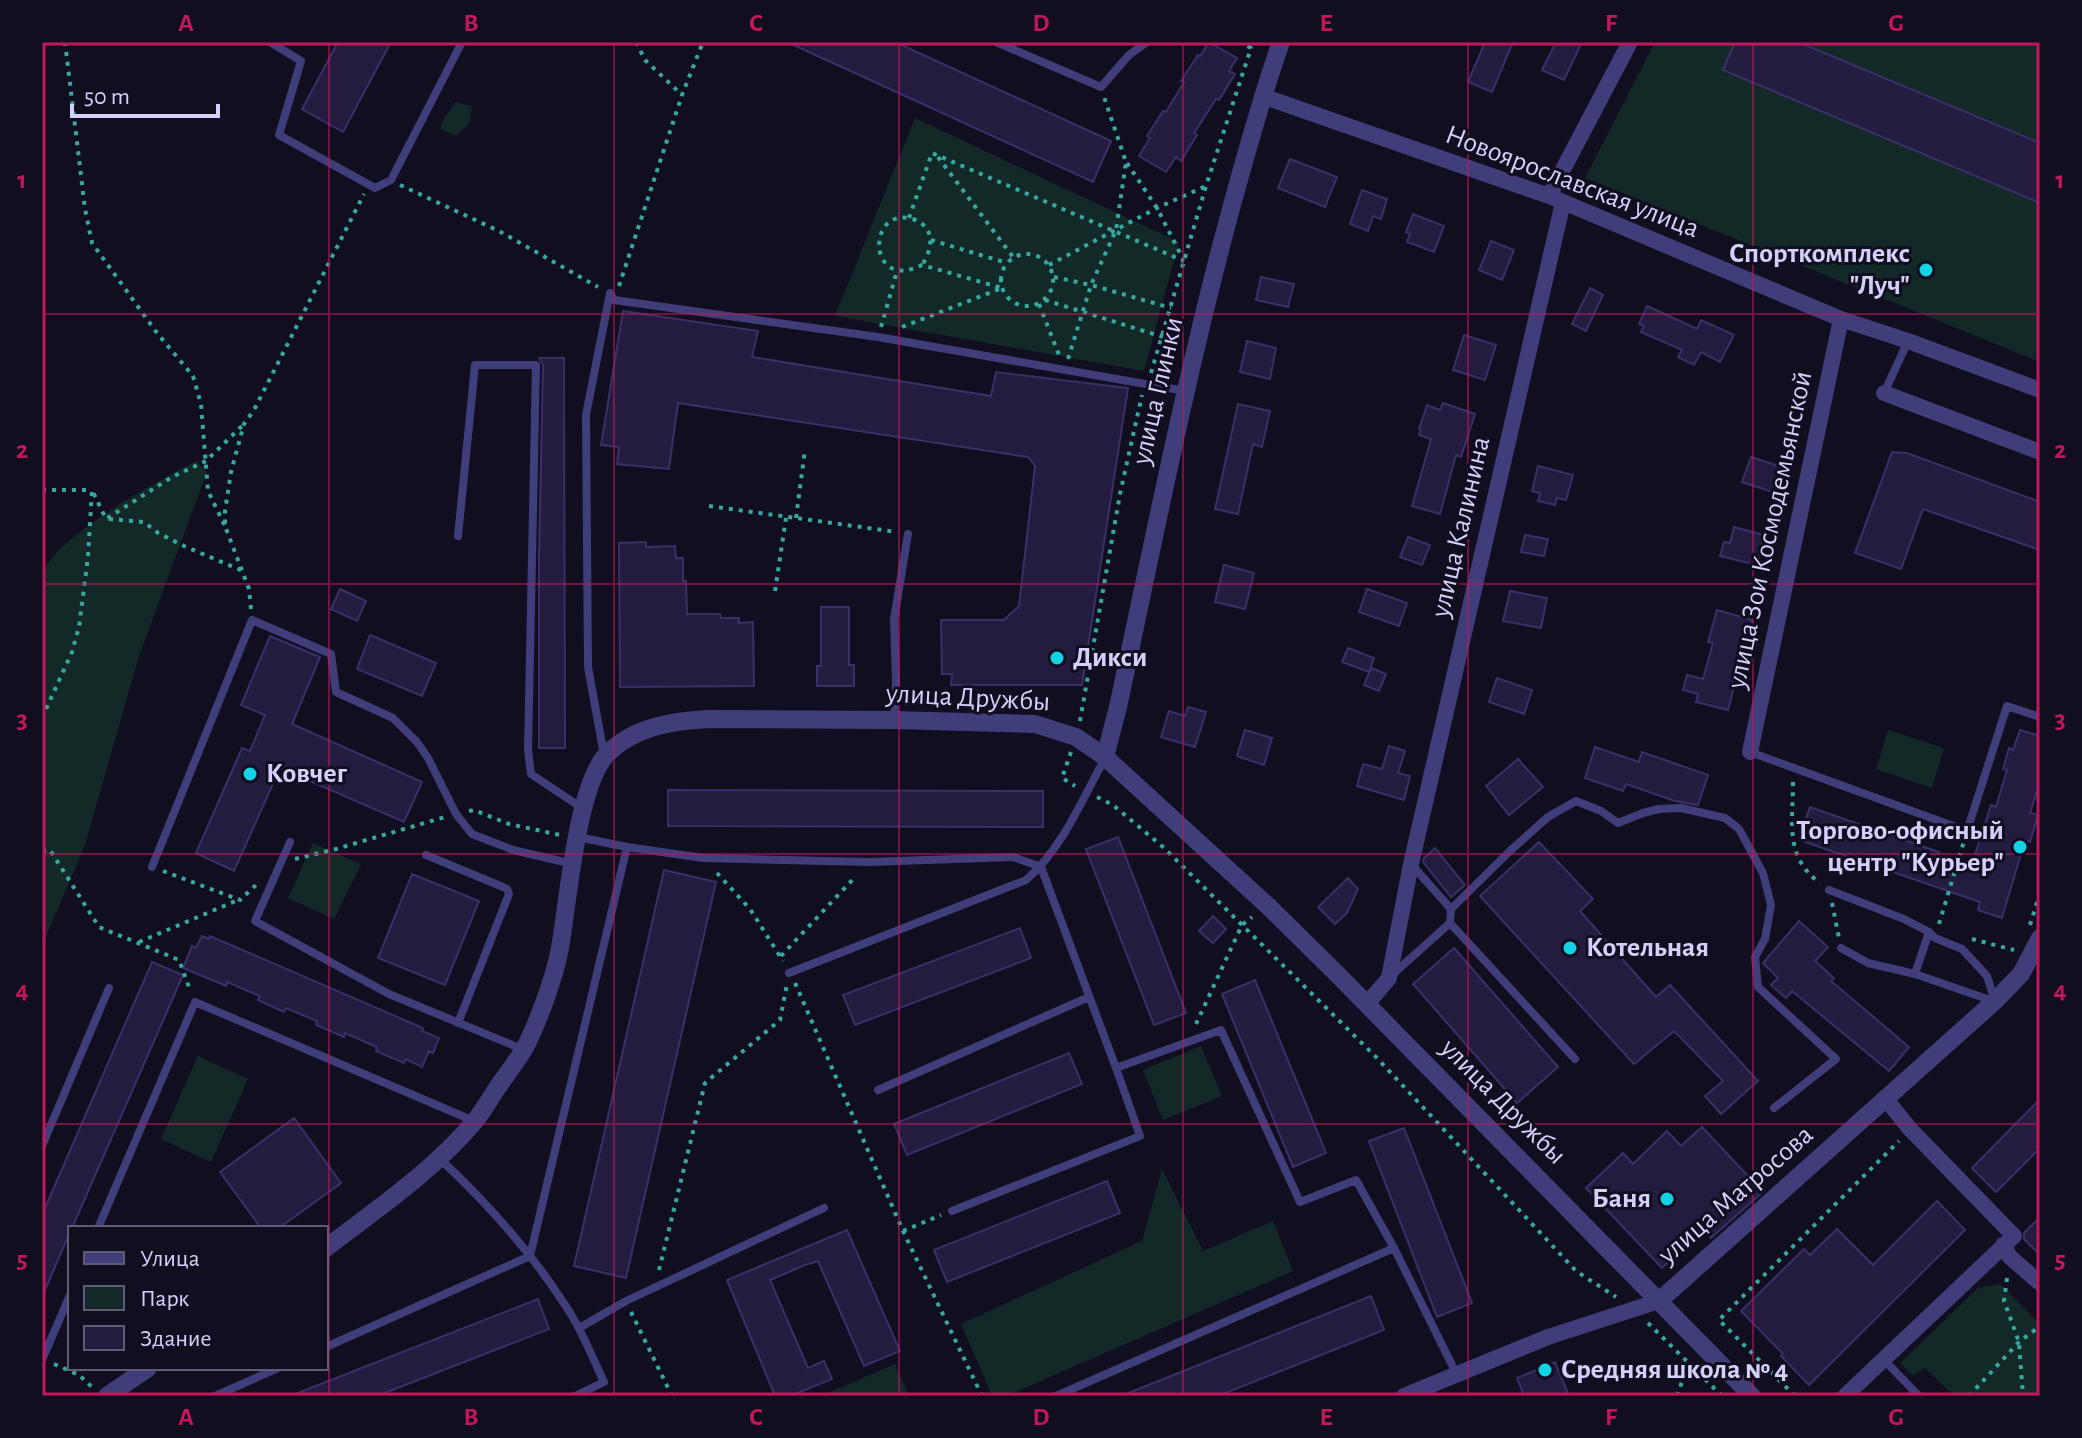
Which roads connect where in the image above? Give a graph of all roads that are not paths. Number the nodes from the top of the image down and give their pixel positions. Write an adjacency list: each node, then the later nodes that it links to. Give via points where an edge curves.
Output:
1 (270, 42): 2 (lane, via 301,61 279,135 375,188 391,180)
2 (462, 42)
3 (996, 42): 4 (lane, via 1101,87)
4 (1147, 42)
5 (1281, 42): 7 (street, улица Глинки)
6 (1630, 42): 8 (street, улица Калинина)
7 (1262, 96): 8 (street, Новоярославская улица); 12 (street, улица Глинки)
8 (1556, 199): 9 (street, Новоярославская улица); 28 (street, улица Калинина)
9 (1841, 319): 10 (street, Новоярославская улица); 19 (street, улица Зои Космодемьянской)
10 (1908, 341): 11 (street, Новоярославская улица); 13 (lane)
11 (2040, 390)
12 (1185, 391): 20 (lane, via 612,297 586,415 588,667); 21 (street, улица Глинки)
13 (1884, 393): 14 (street)
14 (2040, 452)
15 (908, 534): 18 (lane, via 894,619)
16 (458, 536): 22 (lane, via 475,365 536,365 528,750 531,774)
17 (2040, 717): 19 (lane, via 2007,706 1967,831)
18 (894, 720): 20 (street, улица Дружбы, via 678,721 649,728); 21 (street, улица Дружбы, via 1035,724 1076,737)
19 (1750, 752)
20 (604, 756): 22 (street, улица Дружбы)
21 (1105, 757): 30 (lane); 43 (street, улица Дружбы)
22 (583, 808): 23 (street, улица Дружбы)
23 (578, 837): 25 (lane); 27 (street, улица Дружбы)
24 (290, 842): 44 (lane, via 255,921 389,994)
25 (627, 847): 30 (lane, via 703,858 869,862 1013,857); 60 (lane)
26 (426, 855): 44 (lane, via 509,894)
27 (573, 864): 29 (lane, via 472,834 417,742 393,718 336,692 331,654 252,620); 45 (street, улица Дружбы, via 559,952)
28 (1411, 864): 32 (lane); 39 (street, улица Калинина)
29 (152, 867)
30 (1041, 867): 37 (lane, via 1026,880); 41 (lane)
31 (1829, 890): 34 (lane)
32 (1451, 909): 33 (lane); 50 (lane, via 1548,817 1576,801 1618,823 1681,808 1725,818 1739,829 1763,873 1771,905 1765,939 1755,957 1758,987 1836,1059)
33 (1450, 923): 39 (lane); 46 (lane)
34 (1932, 935): 38 (lane); 42 (lane, via 1962,949 1987,976)
35 (2034, 935): 42 (street, улица Матросова, via 2021,974)
36 (1841, 948): 38 (lane, via 1868,963)
37 (789, 973)
38 (1915, 974): 42 (lane)
39 (1389, 978): 43 (street)
40 (109, 988): 52 (lane)
41 (1089, 997): 47 (lane); 48 (lane)
42 (1995, 1001): 49 (street, улица Матросова)
43 (1367, 1004): 63 (street, улица Дружбы)
44 (458, 1023): 45 (lane)
45 (523, 1050): 51 (street, улица Дружбы)
46 (1575, 1059)
47 (1116, 1068): 55 (lane, via 1140,1136); 58 (lane, via 1221,1030 1300,1202 1356,1180)
48 (878, 1090)
49 (1885, 1098): 59 (street, via 2014,1236); 63 (street, улица Матросова)
50 (1774, 1108)
51 (475, 1121): 53 (street, улица Дружбы); 56 (lane, via 195,1002)
52 (42, 1146)
53 (439, 1158): 57 (street, улица Дружбы); 60 (lane)
54 (824, 1208): 64 (lane)
55 (952, 1211)
56 (99, 1226)
57 (328, 1246)
58 (1394, 1248): 70 (lane); 74 (lane)
59 (2007, 1251): 61 (street); 67 (street)
60 (530, 1256): 64 (lane); 65 (lane)
61 (2040, 1283)
62 (68, 1300): 66 (lane)
63 (1659, 1301): 70 (street, улица Матросова); 76 (street, улица Дружбы)
64 (579, 1328): 73 (lane, via 604,1382)
65 (328, 1346)
66 (42, 1359)
67 (1883, 1359): 77 (street); 78 (lane)
68 (145, 1370): 71 (street)
69 (274, 1370): 72 (lane)
70 (1456, 1373): 75 (street, улица Матросова)
71 (104, 1396)
72 (215, 1396)
73 (575, 1396)
74 (1056, 1396)
75 (1404, 1396)
76 (1752, 1396)
77 (1845, 1396)
78 (1919, 1396)

